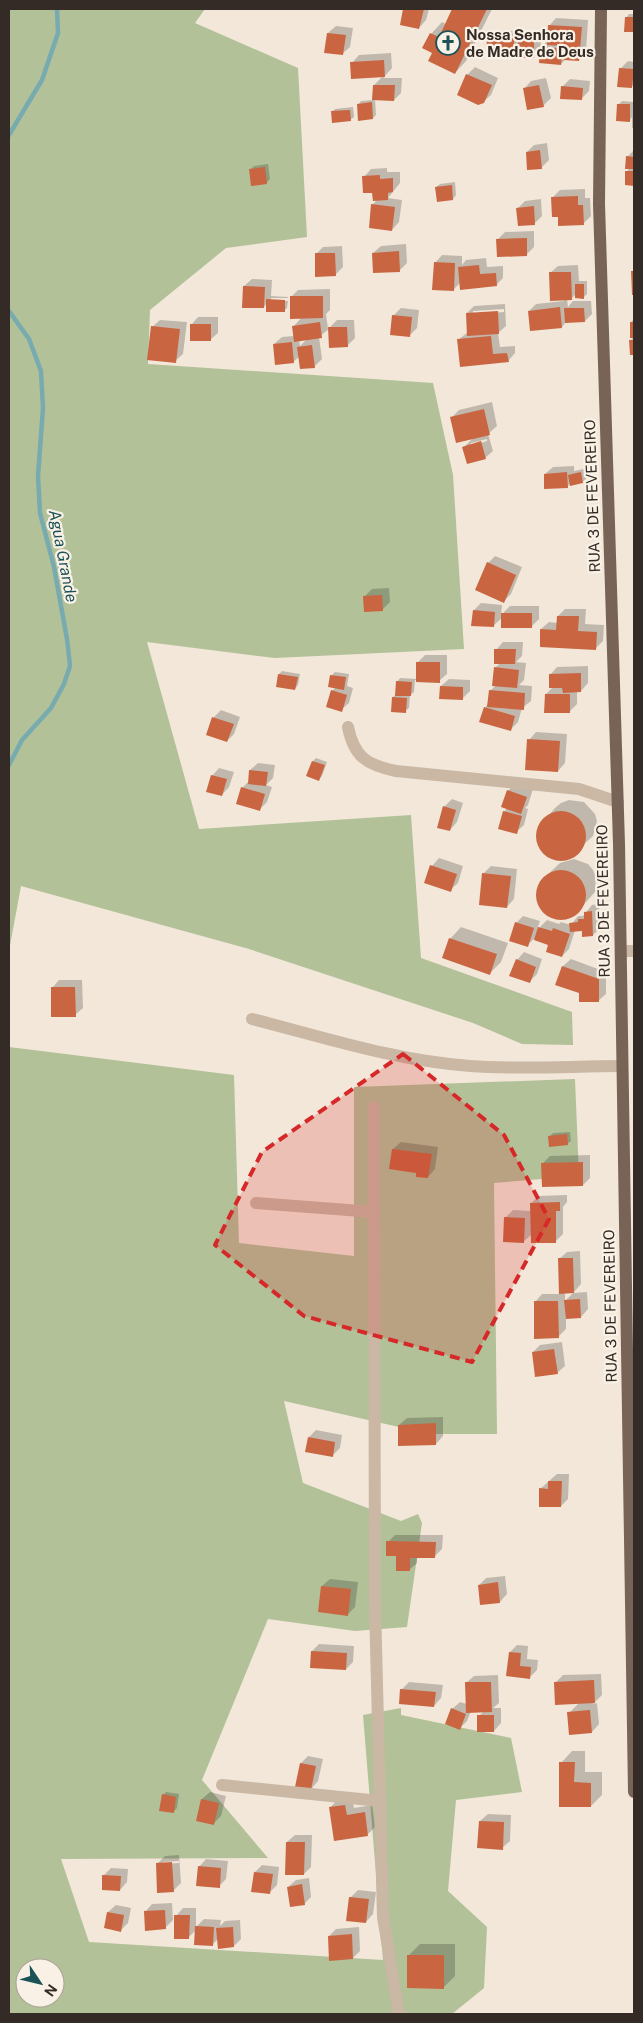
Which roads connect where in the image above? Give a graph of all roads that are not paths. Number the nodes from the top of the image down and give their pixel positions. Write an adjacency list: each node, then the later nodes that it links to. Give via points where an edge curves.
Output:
1 (601, 9): 3 (main road, RUA 3 DE FEVEREIRO, via 599,204)
2 (348, 727): 3 (street, via 356,752 379,767 579,789)
3 (618, 802): 4 (main road, RUA 3 DE FEVEREIRO)
4 (621, 950): 5 (street); 7 (main road, RUA 3 DE FEVEREIRO)
5 (634, 951)
6 (252, 1018): 7 (street, via 366,1049 433,1062 502,1067)
7 (622, 1066): 12 (main road, RUA 3 DE FEVEREIRO)
8 (374, 1107): 10 (street)
9 (256, 1203): 10 (street)
10 (374, 1212): 13 (street, via 375,1597)
11 (222, 1785): 13 (street)
12 (634, 1792)
13 (380, 1801): 14 (street, via 383,1917)
14 (399, 2014)

